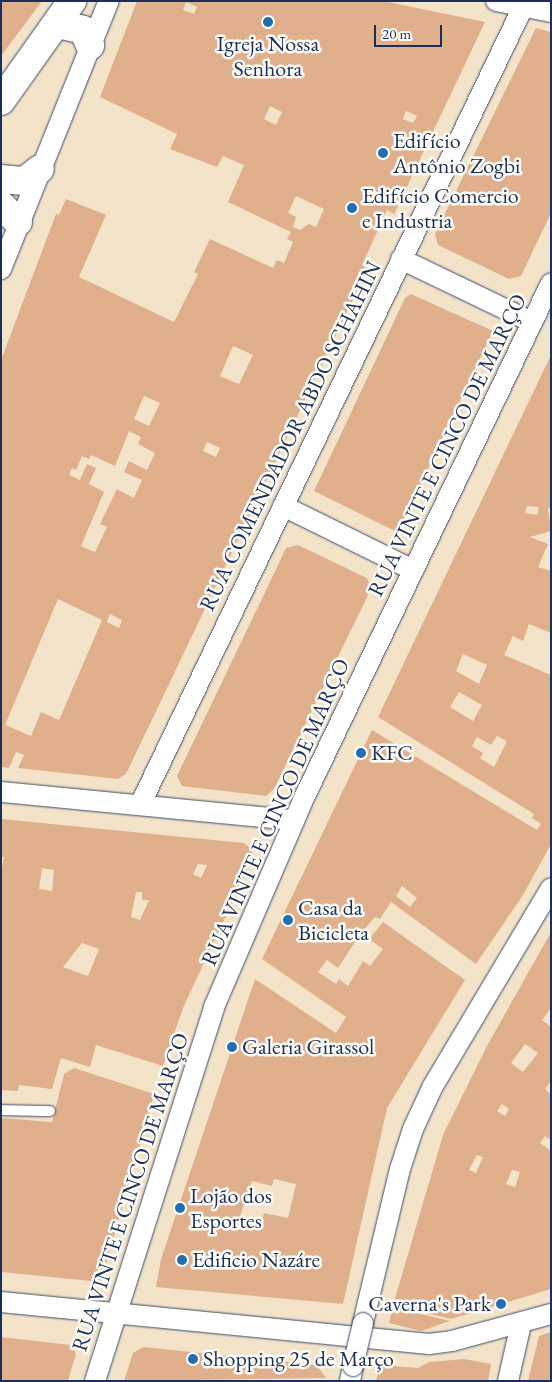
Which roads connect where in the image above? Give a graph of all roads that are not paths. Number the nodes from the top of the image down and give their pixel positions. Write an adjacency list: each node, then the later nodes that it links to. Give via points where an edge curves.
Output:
1 (109, 1): 6 (street)
2 (496, 1): 3 (street)
3 (522, 6): 5 (street); 11 (street, RUA COMENDADOR ABDO SCHAHIN)
4 (65, 12): 6 (street, via 83,30); 7 (street)
5 (551, 12)
6 (90, 45): 8 (street)
7 (1, 100)
8 (40, 169): 9 (street, via 25,181); 10 (street)
9 (1, 179)
10 (10, 214): 12 (street)
11 (401, 259): 14 (street); 15 (street, RUA COMENDADOR ABDO SCHAHIN)
12 (1, 269)
13 (551, 283): 14 (street, RUA VINTE E CINCO DE MARÇO)
14 (532, 322): 16 (street, RUA VINTE E CINCO DE MARÇO)
15 (283, 506): 16 (street); 18 (street, RUA COMENDADOR ABDO SCHAHIN)
16 (413, 570): 19 (street, RUA VINTE E CINCO DE MARÇO)
17 (1, 792): 18 (street)
18 (140, 805): 19 (street)
19 (294, 820): 24 (street, RUA VINTE E CINCO DE MARÇO, via 214,1007)
20 (551, 888): 27 (street, bridge, via 433,1086 413,1129 400,1170)
21 (1, 1110): 22 (lane)
22 (50, 1110)
23 (1, 1302): 24 (street)
24 (117, 1313): 26 (street, via 429,1344 452,1342); 28 (street, RUA VINTE E CINCO DE MARÇO)
25 (551, 1314): 26 (street)
26 (521, 1324): 29 (street)
27 (351, 1374)
28 (94, 1381)
29 (508, 1381)

